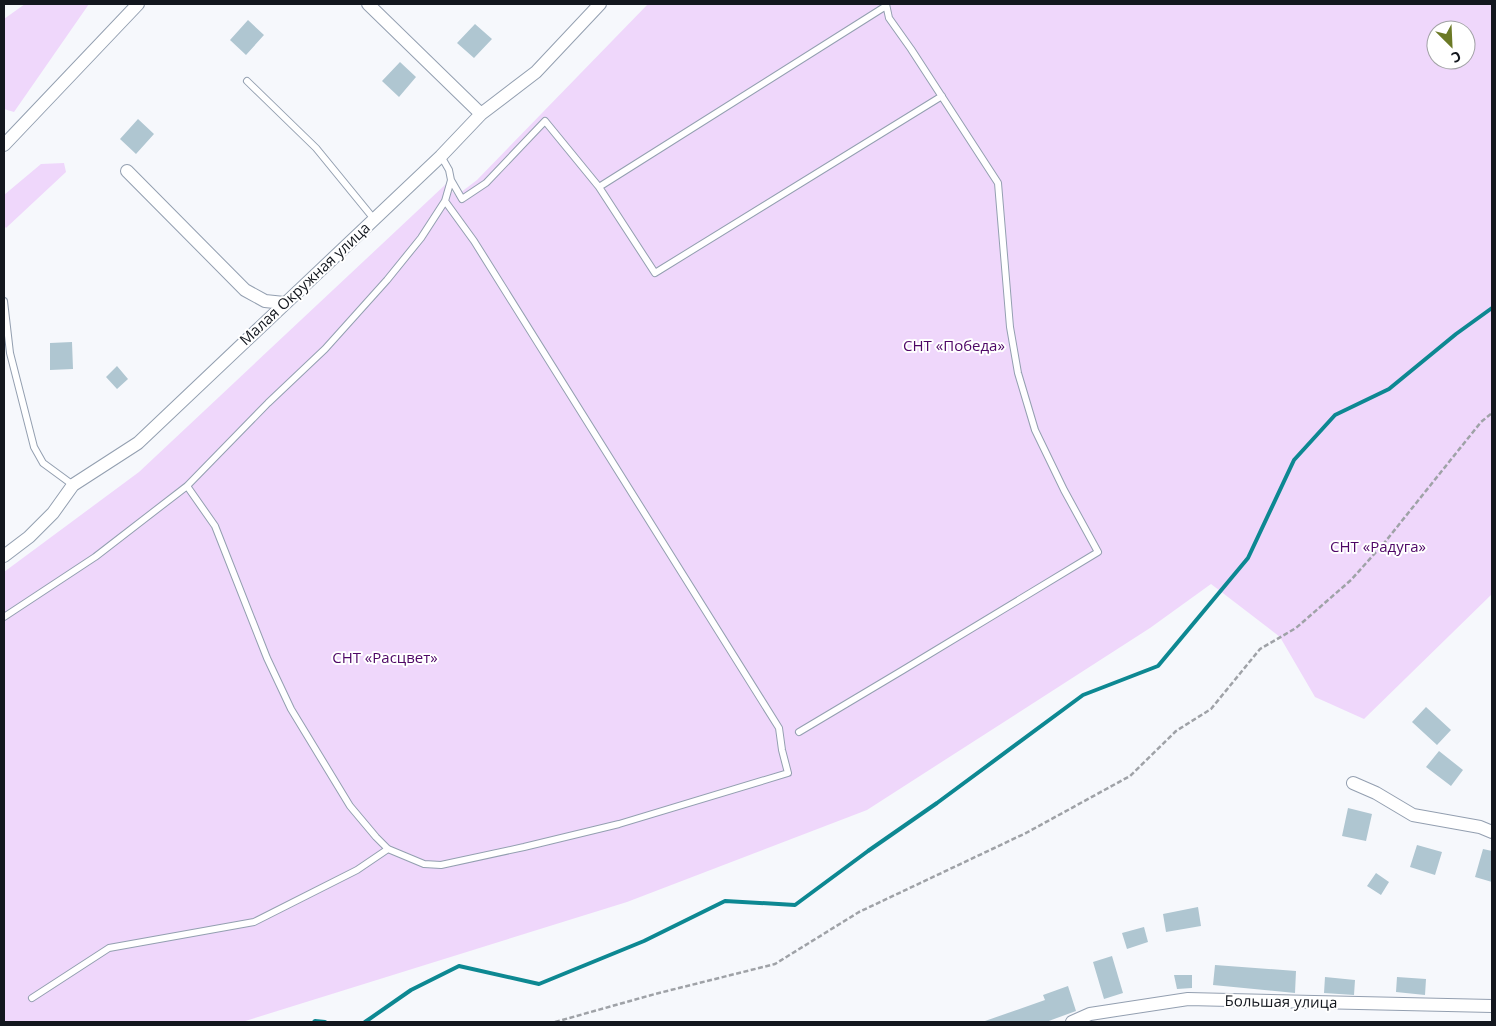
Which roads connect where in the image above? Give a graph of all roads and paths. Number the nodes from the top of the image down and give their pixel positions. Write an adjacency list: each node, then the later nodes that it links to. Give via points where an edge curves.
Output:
1 (138, 4): 8 (street)
2 (368, 4): 7 (street)
3 (600, 4): 7 (street, Малая Окружная улица, via 536,72)
4 (886, 5): 6 (lane, via 889,18); 12 (lane)
5 (247, 81): 14 (lane, via 316,148)
6 (942, 96): 12 (lane, via 655,273); 22 (lane, via 998,183 1010,326 1018,373 1035,430 1098,552)
7 (481, 114): 9 (street, Малая Окружная улица)
8 (4, 145)
9 (441, 156): 11 (lane); 14 (street, Малая Окружная улица)
10 (127, 171): 16 (street, via 245,290 265,301)
11 (452, 180): 12 (lane, via 462,199 486,183 545,121); 13 (lane)
12 (599, 187)
13 (445, 201): 19 (lane, via 421,238 325,350 268,403); 25 (lane, via 474,242 779,728 788,773 619,824 441,865 424,864)
14 (374, 219): 16 (street, Малая Окружная улица)
15 (4, 301): 18 (lane, via 10,353 34,447 44,463)
16 (284, 303): 18 (street, Малая Окружная улица, via 138,443)
17 (1492, 413): 28 (path, via 1351,580 1296,628 1260,649 1211,709 1176,731 1130,776 1026,833 859,912 775,964)
18 (73, 485): 20 (street, Малая Окружная улица, via 53,513)
19 (188, 486): 21 (lane, via 95,557); 25 (lane, via 215,526 267,658 291,709 350,806)
20 (4, 556)
21 (4, 618)
22 (799, 732)
23 (1353, 783): 24 (street, via 1413,815)
24 (1492, 832)
25 (388, 849): 26 (lane, via 357,870 254,922 110,948)
26 (32, 998)
27 (1492, 1006): 29 (street, Большая улица, via 1188,1000 1090,1014)
28 (555, 1022)
29 (1072, 1022)

